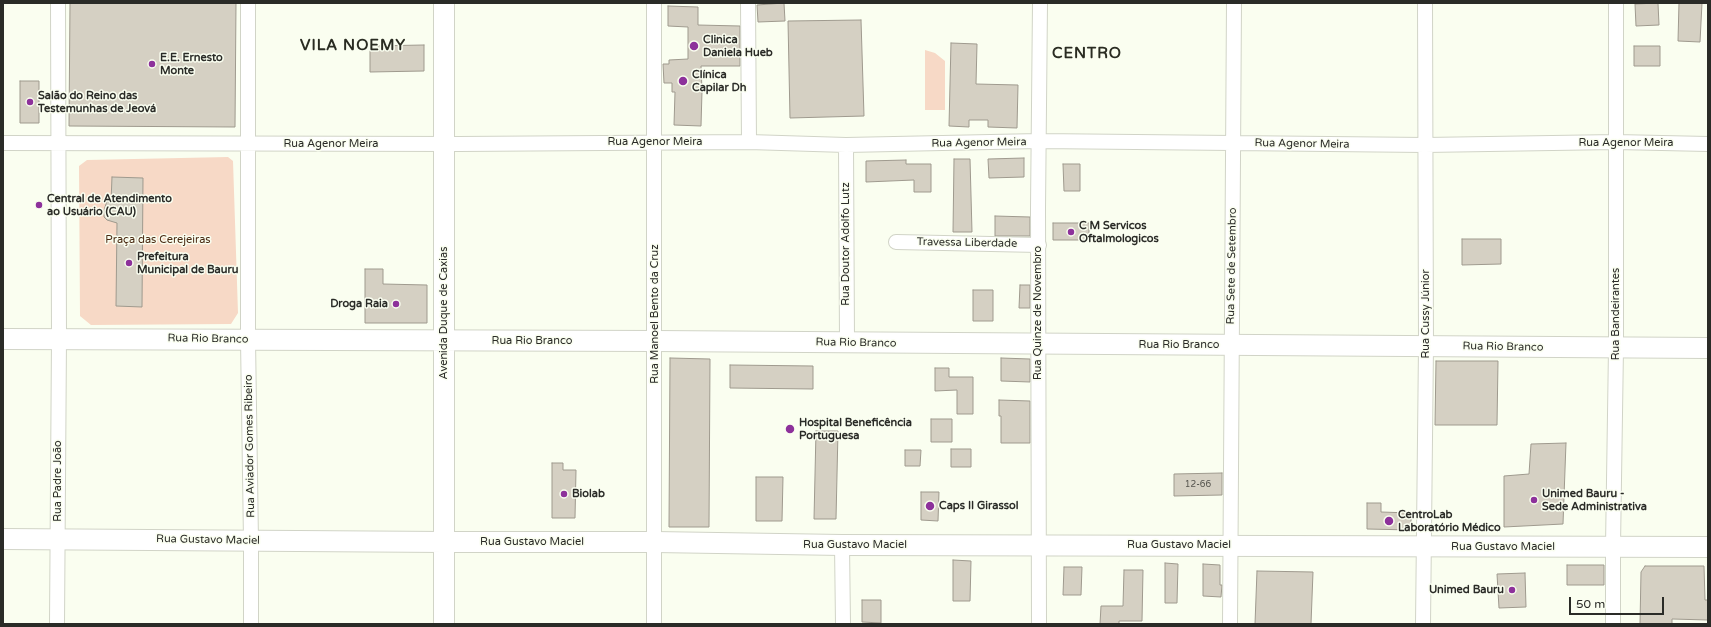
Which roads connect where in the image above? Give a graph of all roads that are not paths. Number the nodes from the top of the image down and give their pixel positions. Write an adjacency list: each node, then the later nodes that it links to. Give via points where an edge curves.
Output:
1 (58, 3): 11 (street)
2 (248, 3): 18 (street)
3 (444, 3): 19 (street, Avenida Duque de Caxias)
4 (458, 3): 19 (street, Avenida Duque de Caxias)
5 (654, 3): 12 (street, Rua Manoel Bento da Cruz)
6 (748, 3): 13 (street)
7 (1040, 3): 14 (street, Rua Quinze de Novembro)
8 (1234, 3): 17 (street, Rua Sete de Setembro)
9 (1425, 3): 22 (street, Rua Cussy Júnior)
10 (1616, 3): 15 (street, Rua Bandeirantes)
11 (58, 142): 16 (street); 18 (street); 25 (street)
12 (654, 142): 13 (street, Rua Agenor Meira); 19 (street, Rua Agenor Meira); 29 (street, Rua Manoel Bento da Cruz)
13 (749, 142): 21 (street, Rua Agenor Meira)
14 (1039, 142): 17 (street, Rua Agenor Meira); 21 (street, Rua Agenor Meira); 24 (street, Rua Quinze de Novembro)
15 (1616, 142): 20 (street, Rua Agenor Meira); 22 (street, Rua Agenor Meira); 34 (street, Rua Bandeirantes)
16 (3, 143)
17 (1234, 143): 22 (street, Rua Agenor Meira); 32 (street, Rua Sete de Setembro)
18 (249, 144): 19 (street, Rua Agenor Meira); 27 (street)
19 (452, 144): 28 (street, Avenida Duque de Caxias)
20 (1708, 144)
21 (846, 145): 30 (street, Rua Doutor Adolfo Lutz)
22 (1425, 145): 33 (street, Rua Cussy Júnior)
23 (896, 242): 24 (street, Travessa Liberdade)
24 (1039, 245): 31 (street, Rua Quinze de Novembro)
25 (59, 338): 26 (street, Rua Rio Branco); 27 (street, Rua Rio Branco); 37 (street, Rua Padre João)
26 (3, 339)
27 (248, 340): 28 (street, Rua Rio Branco); 38 (street, Rua Aviador Gomes Ribeiro)
28 (450, 341): 29 (street, Rua Rio Branco); 39 (street, Avenida Duque de Caxias)
29 (655, 341): 30 (street, Rua Rio Branco); 40 (street, Rua Manoel Bento da Cruz)
30 (847, 342): 31 (street, Rua Rio Branco)
31 (1038, 345): 32 (street, Rua Rio Branco); 42 (street, Rua Quinze de Novembro)
32 (1232, 346): 33 (street, Rua Rio Branco); 43 (street, Rua Sete de Setembro)
33 (1426, 346): 34 (street, Rua Rio Branco); 46 (street, Rua Cussy Júnior)
34 (1616, 348): 35 (street, Rua Rio Branco); 44 (street, Rua Bandeirantes)
35 (1708, 348)
36 (3, 539): 37 (street, Rua Gustavo Maciel)
37 (57, 539): 38 (street, Rua Gustavo Maciel); 47 (street, Rua Padre João)
38 (251, 541): 39 (street, Rua Gustavo Maciel); 48 (street, Rua Aviador Gomes Ribeiro)
39 (450, 542): 40 (street, Rua Gustavo Maciel); 49 (street, Avenida Duque de Caxias); 50 (street, Avenida Duque de Caxias)
40 (655, 542): 41 (street, Rua Gustavo Maciel); 51 (street, Rua Manoel Bento da Cruz)
41 (842, 545): 42 (street, Rua Gustavo Maciel); 52 (street)
42 (1038, 545): 43 (street, Rua Gustavo Maciel); 53 (street, Rua Quinze de Novembro)
43 (1230, 546): 46 (street, Rua Gustavo Maciel); 54 (street, Rua Sete de Setembro)
44 (1613, 546): 45 (street, Rua Gustavo Maciel); 46 (street, Rua Gustavo Maciel); 56 (street, Rua Bandeirantes)
45 (1708, 547)
46 (1424, 548): 55 (street, Rua Cussy Júnior)
47 (57, 624)
48 (251, 624)
49 (444, 624)
50 (457, 624)
51 (654, 624)
52 (843, 624)
53 (1039, 624)
54 (1230, 624)
55 (1423, 624)
56 (1613, 624)

